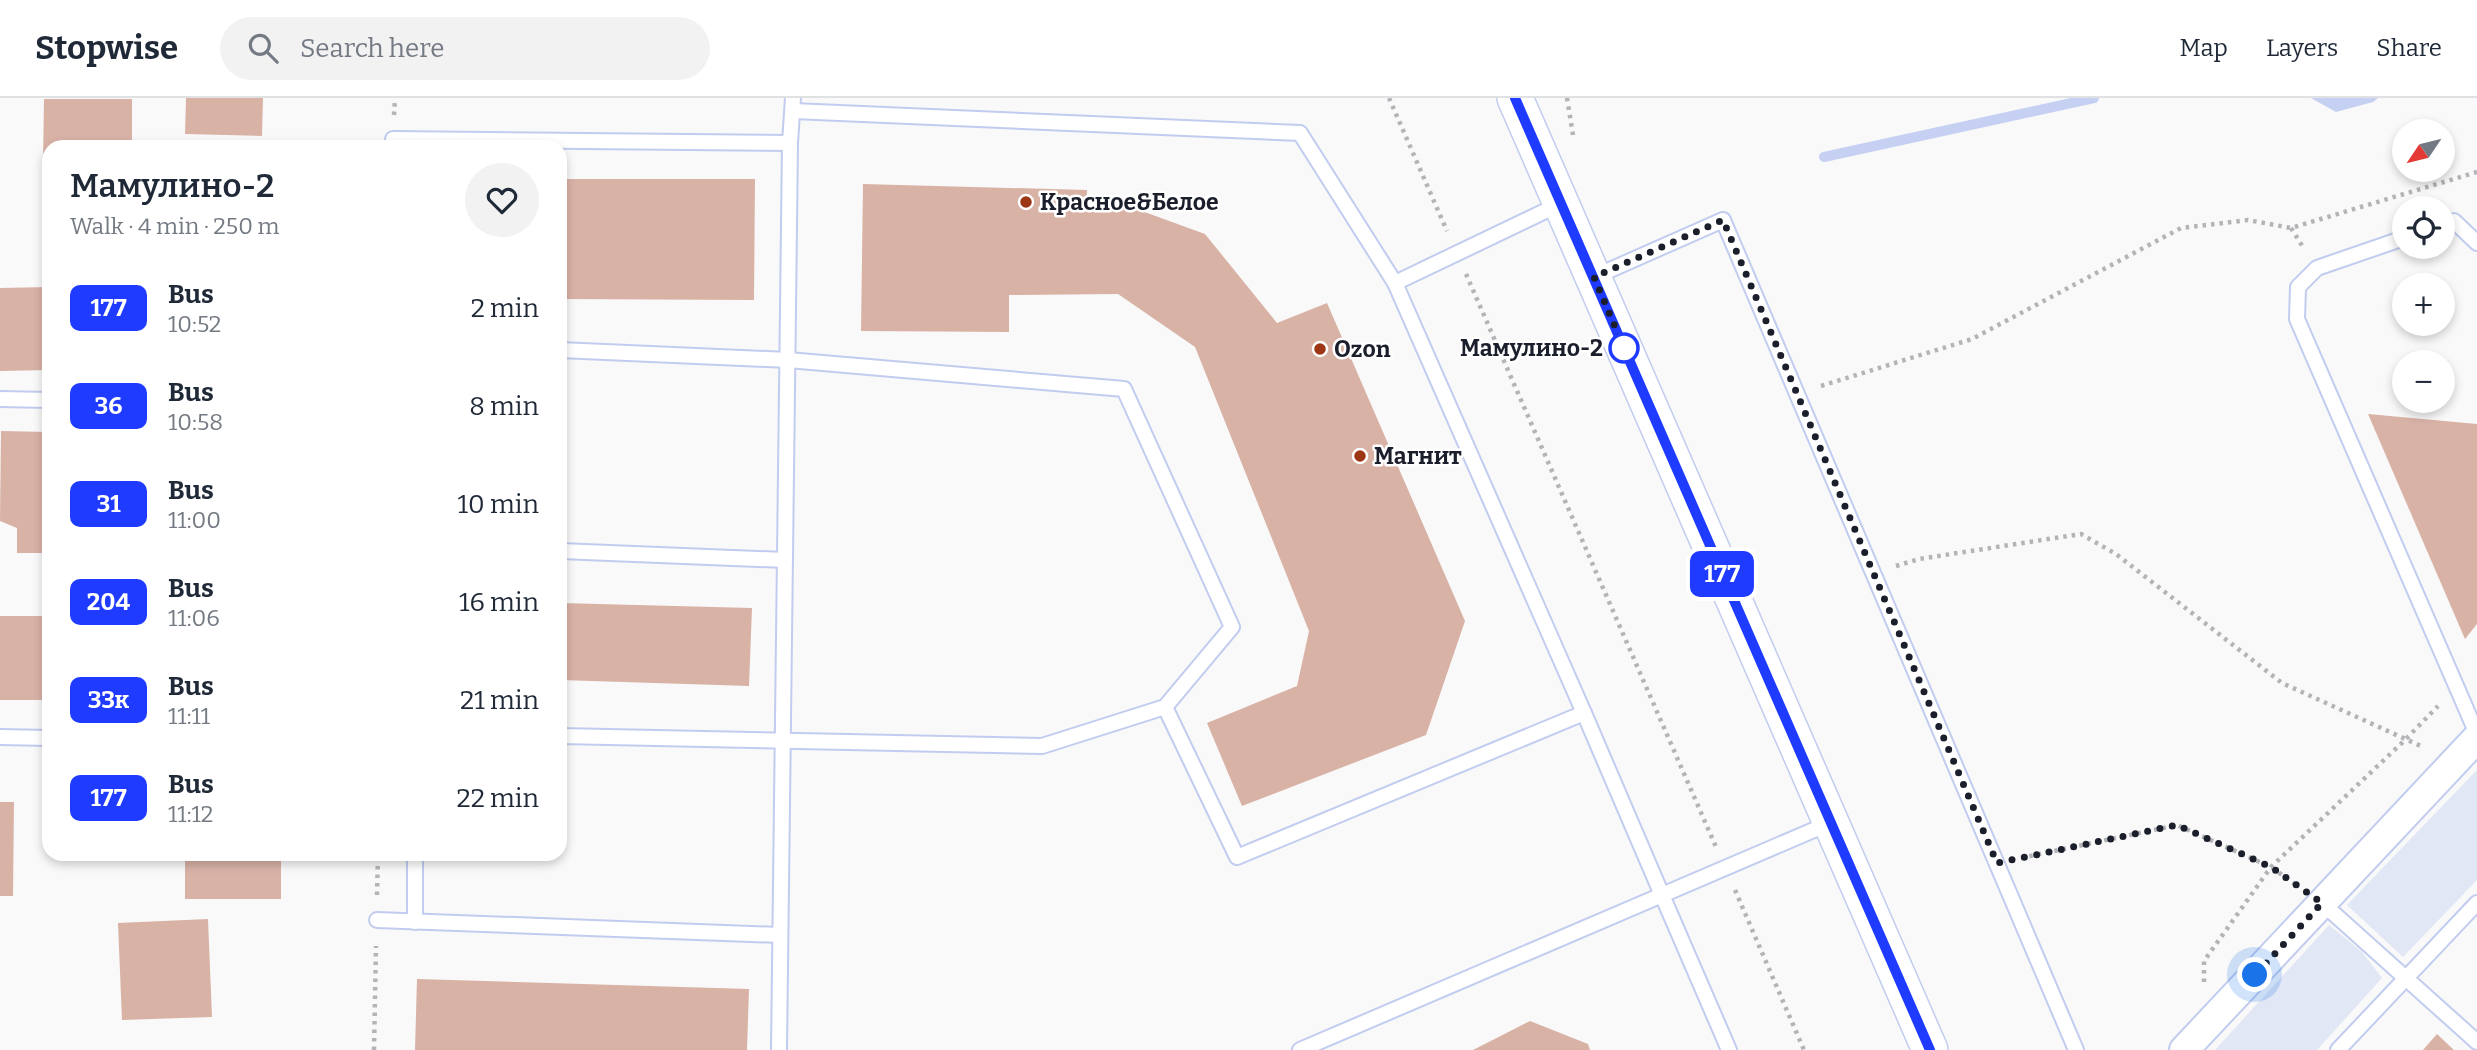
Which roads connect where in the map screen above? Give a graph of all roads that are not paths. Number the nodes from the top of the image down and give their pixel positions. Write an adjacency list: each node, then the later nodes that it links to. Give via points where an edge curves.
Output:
1 (1515, 98): 7 (street)
2 (793, 104): 6 (lane); 12 (lane, via 1300,133)
3 (393, 139): 4 (lane)
4 (492, 140)
5 (567, 141): 6 (lane)
6 (790, 143): 14 (lane)
7 (1562, 203): 11 (street); 12 (lane)
8 (2455, 221): 10 (lane)
9 (2392, 242): 22 (lane, via 2317,268 2298,287 2297,319)
10 (2477, 243)
11 (1594, 277): 26 (street); 40 (lane, via 1723,220)
12 (1395, 283): 20 (lane)
13 (567, 350): 14 (lane)
14 (788, 360): 18 (lane); 19 (lane, via 1124,389 1232,627)
15 (0, 399): 16 (lane)
16 (42, 400)
17 (567, 551): 18 (lane)
18 (785, 560): 25 (lane)
19 (1165, 707): 20 (lane, via 1237,857); 25 (lane, via 1042,747)
20 (1584, 713): 28 (lane)
21 (567, 736): 25 (lane)
22 (2477, 736): 29 (street)
23 (0, 737): 24 (lane)
24 (42, 738)
25 (783, 740): 33 (lane)
26 (1830, 823): 28 (lane); 39 (street)
27 (415, 861): 32 (lane)
28 (1662, 895): 37 (lane); 38 (lane)
29 (2322, 903): 34 (lane); 41 (street)
30 (2477, 903): 34 (lane)
31 (377, 920): 32 (lane)
32 (415, 922): 33 (lane)
33 (780, 935): 36 (lane)
34 (2406, 978): 35 (lane); 42 (lane)
35 (2477, 1042)
36 (779, 1050)
37 (1300, 1050)
38 (1729, 1050)
39 (1930, 1050)
40 (2076, 1050)
41 (2184, 1050)
42 (2338, 1050)

